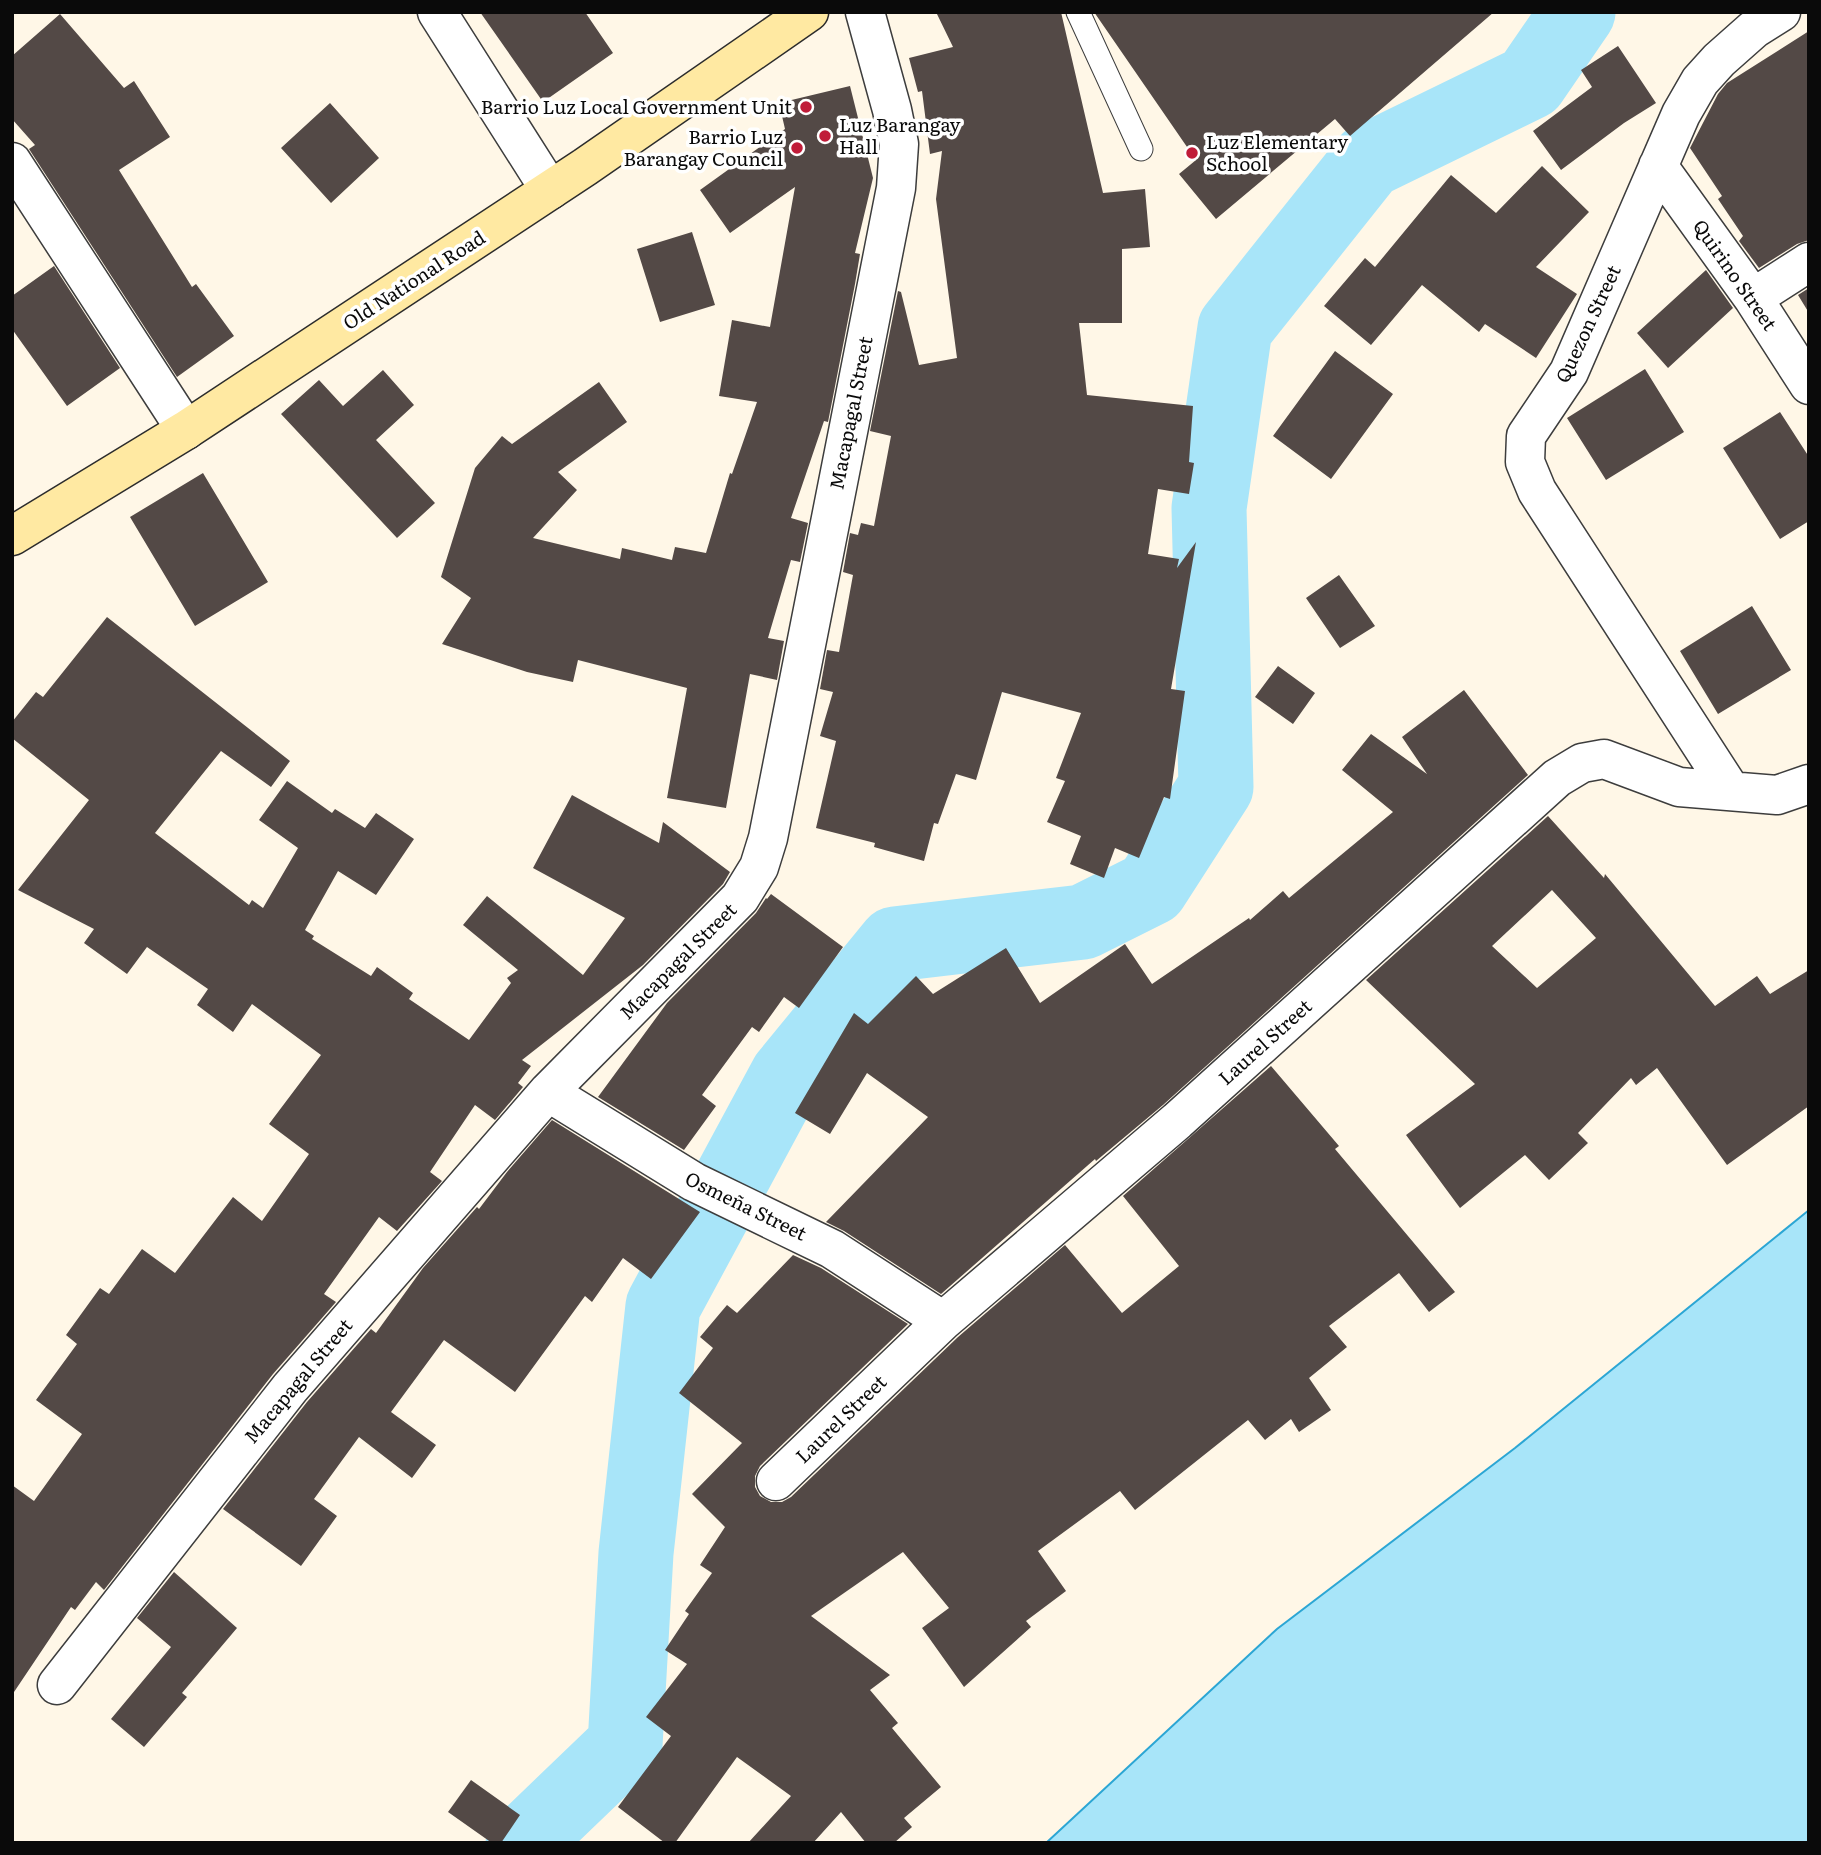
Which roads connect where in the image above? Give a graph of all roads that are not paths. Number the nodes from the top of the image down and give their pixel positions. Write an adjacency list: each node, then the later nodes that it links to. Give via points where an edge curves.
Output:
1 (437, 12): 9 (street)
2 (809, 12): 9 (main road, Old National Road)
3 (864, 12): 17 (street, Macapagal Street, via 899,144 896,188 765,848 740,898)
4 (1078, 12): 6 (lane)
5 (1782, 12): 8 (street, Quezon Street, via 1754,29 1700,80)
6 (1142, 149)
7 (12, 162): 13 (street)
8 (1658, 166): 11 (street, Quirino Street); 16 (street, Quezon Street, via 1569,372 1526,436 1525,462 1537,491)
9 (550, 190): 13 (main road, Old National Road)
10 (1809, 262): 11 (street)
11 (1753, 298): 12 (street, Quirino Street)
12 (1809, 385)
13 (186, 430): 14 (main road, Old National Road)
14 (12, 536)
15 (1809, 784): 16 (street, Laurel Street, via 1777,795)
16 (1731, 791): 18 (street, Laurel Street, via 1679,786 1604,759 1582,763 1557,778 1177,1121)
17 (548, 1092): 18 (street, Osmeña Street, via 694,1182 832,1249); 20 (street, Macapagal Street, via 290,1388)
18 (943, 1321): 19 (street, Laurel Street)
19 (776, 1481)
20 (57, 1685)

